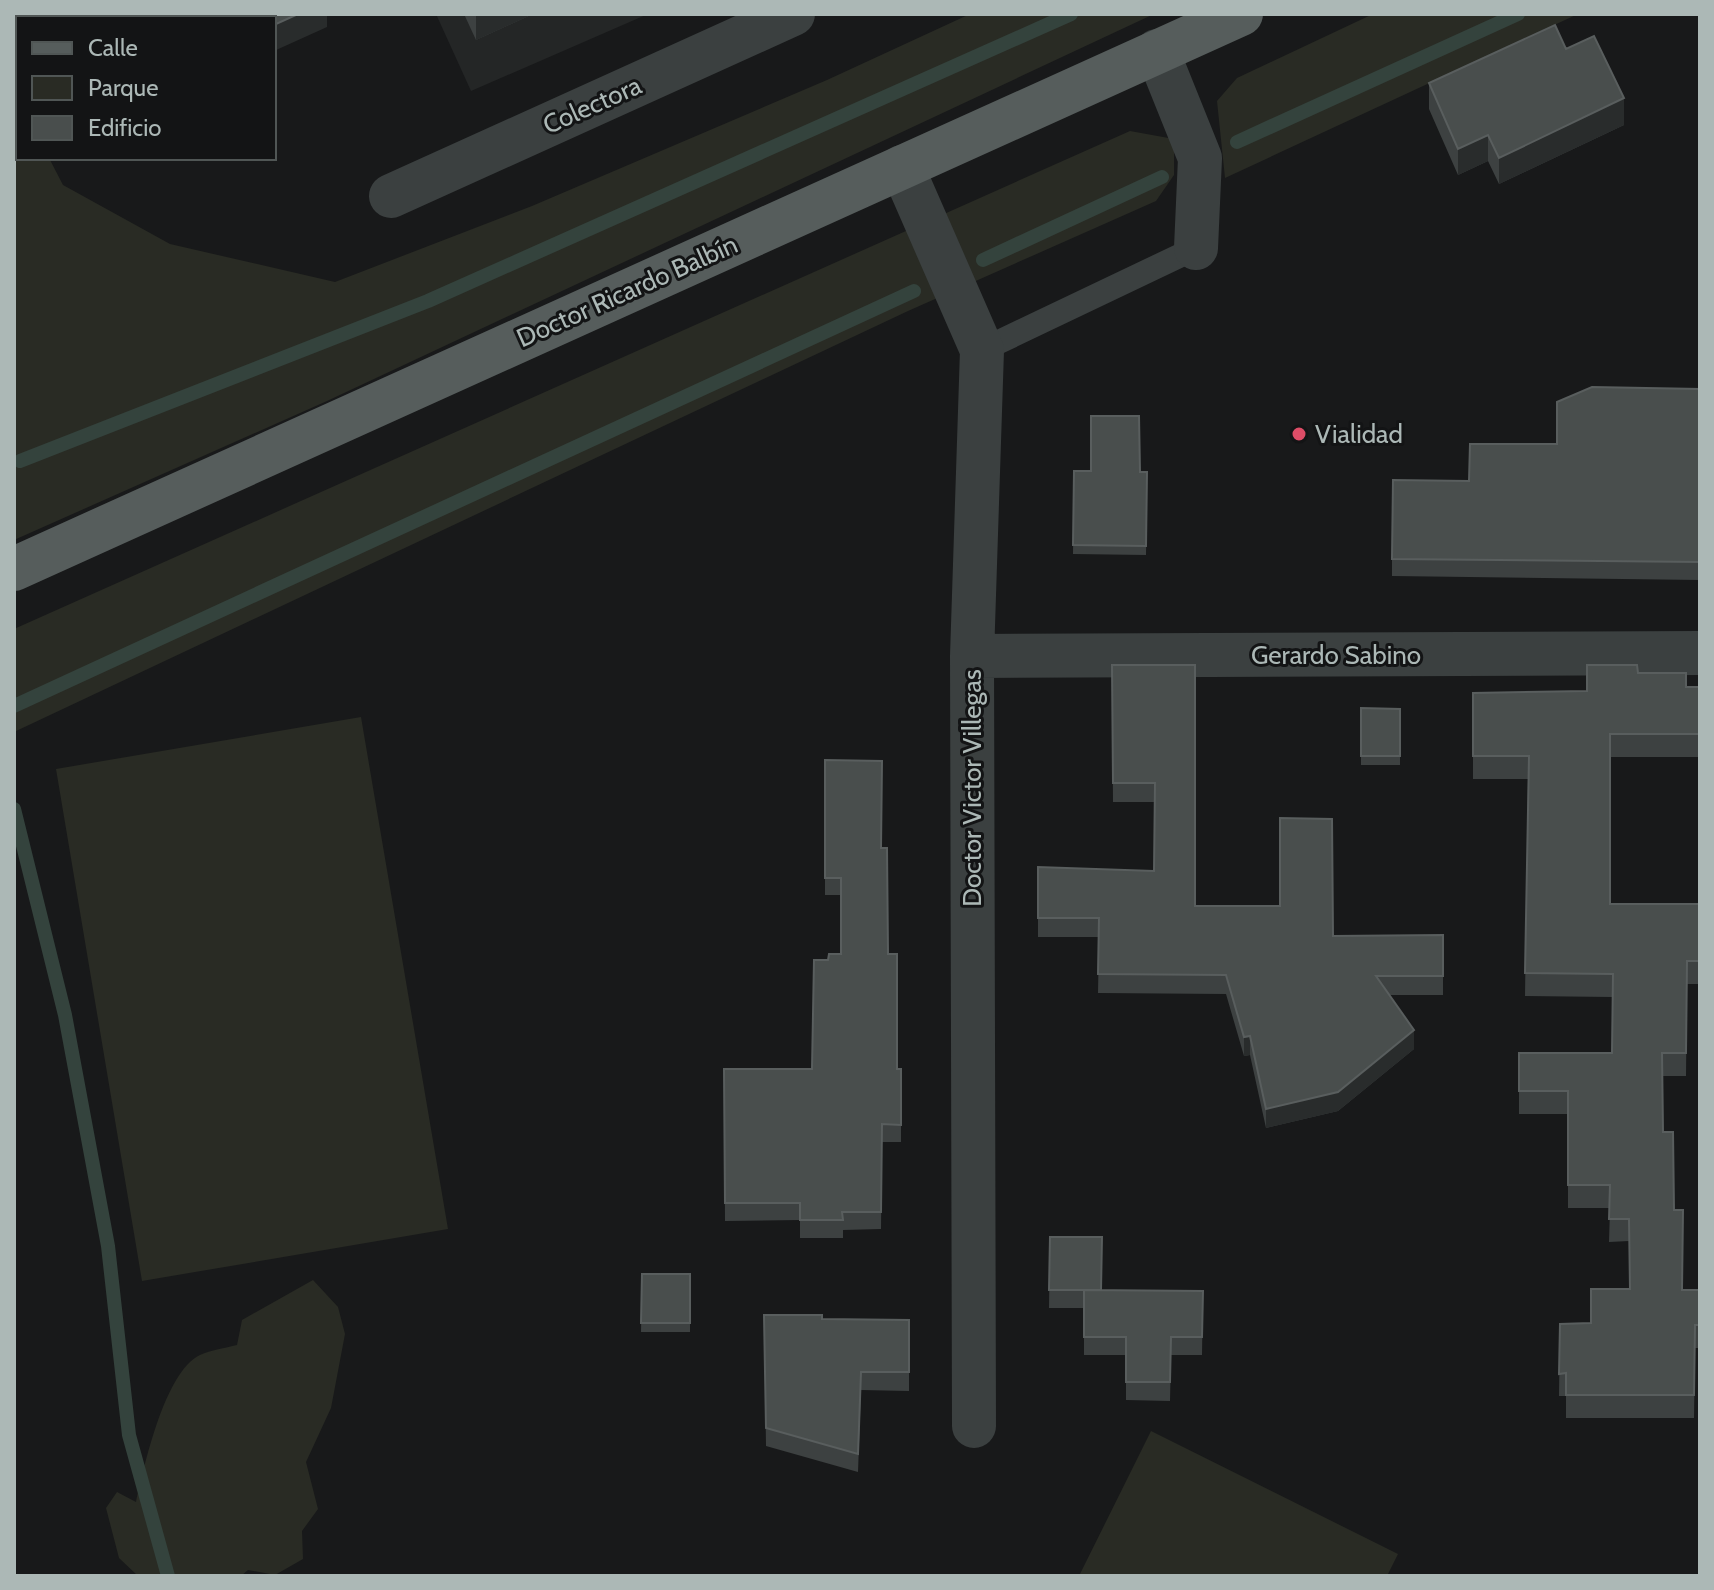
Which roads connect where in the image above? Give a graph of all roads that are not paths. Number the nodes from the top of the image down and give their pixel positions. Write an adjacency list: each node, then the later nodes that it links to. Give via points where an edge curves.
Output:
1 (793, 14): 5 (street, Colectora)
2 (1241, 14): 3 (main road, Doctor Ricardo Balbín)
3 (1157, 51): 4 (main road, Doctor Ricardo Balbín); 6 (street, via 1200,158)
4 (902, 167): 7 (street, Doctor Victor Villegas); 8 (main road, Doctor Ricardo Balbín)
5 (391, 196)
6 (1196, 248): 7 (lane)
7 (982, 350): 10 (street, Doctor Victor Villegas)
8 (14, 569)
9 (1700, 653): 10 (street, Gerardo Sabino)
10 (972, 656): 11 (street, Doctor Victor Villegas)
11 (974, 1426)

